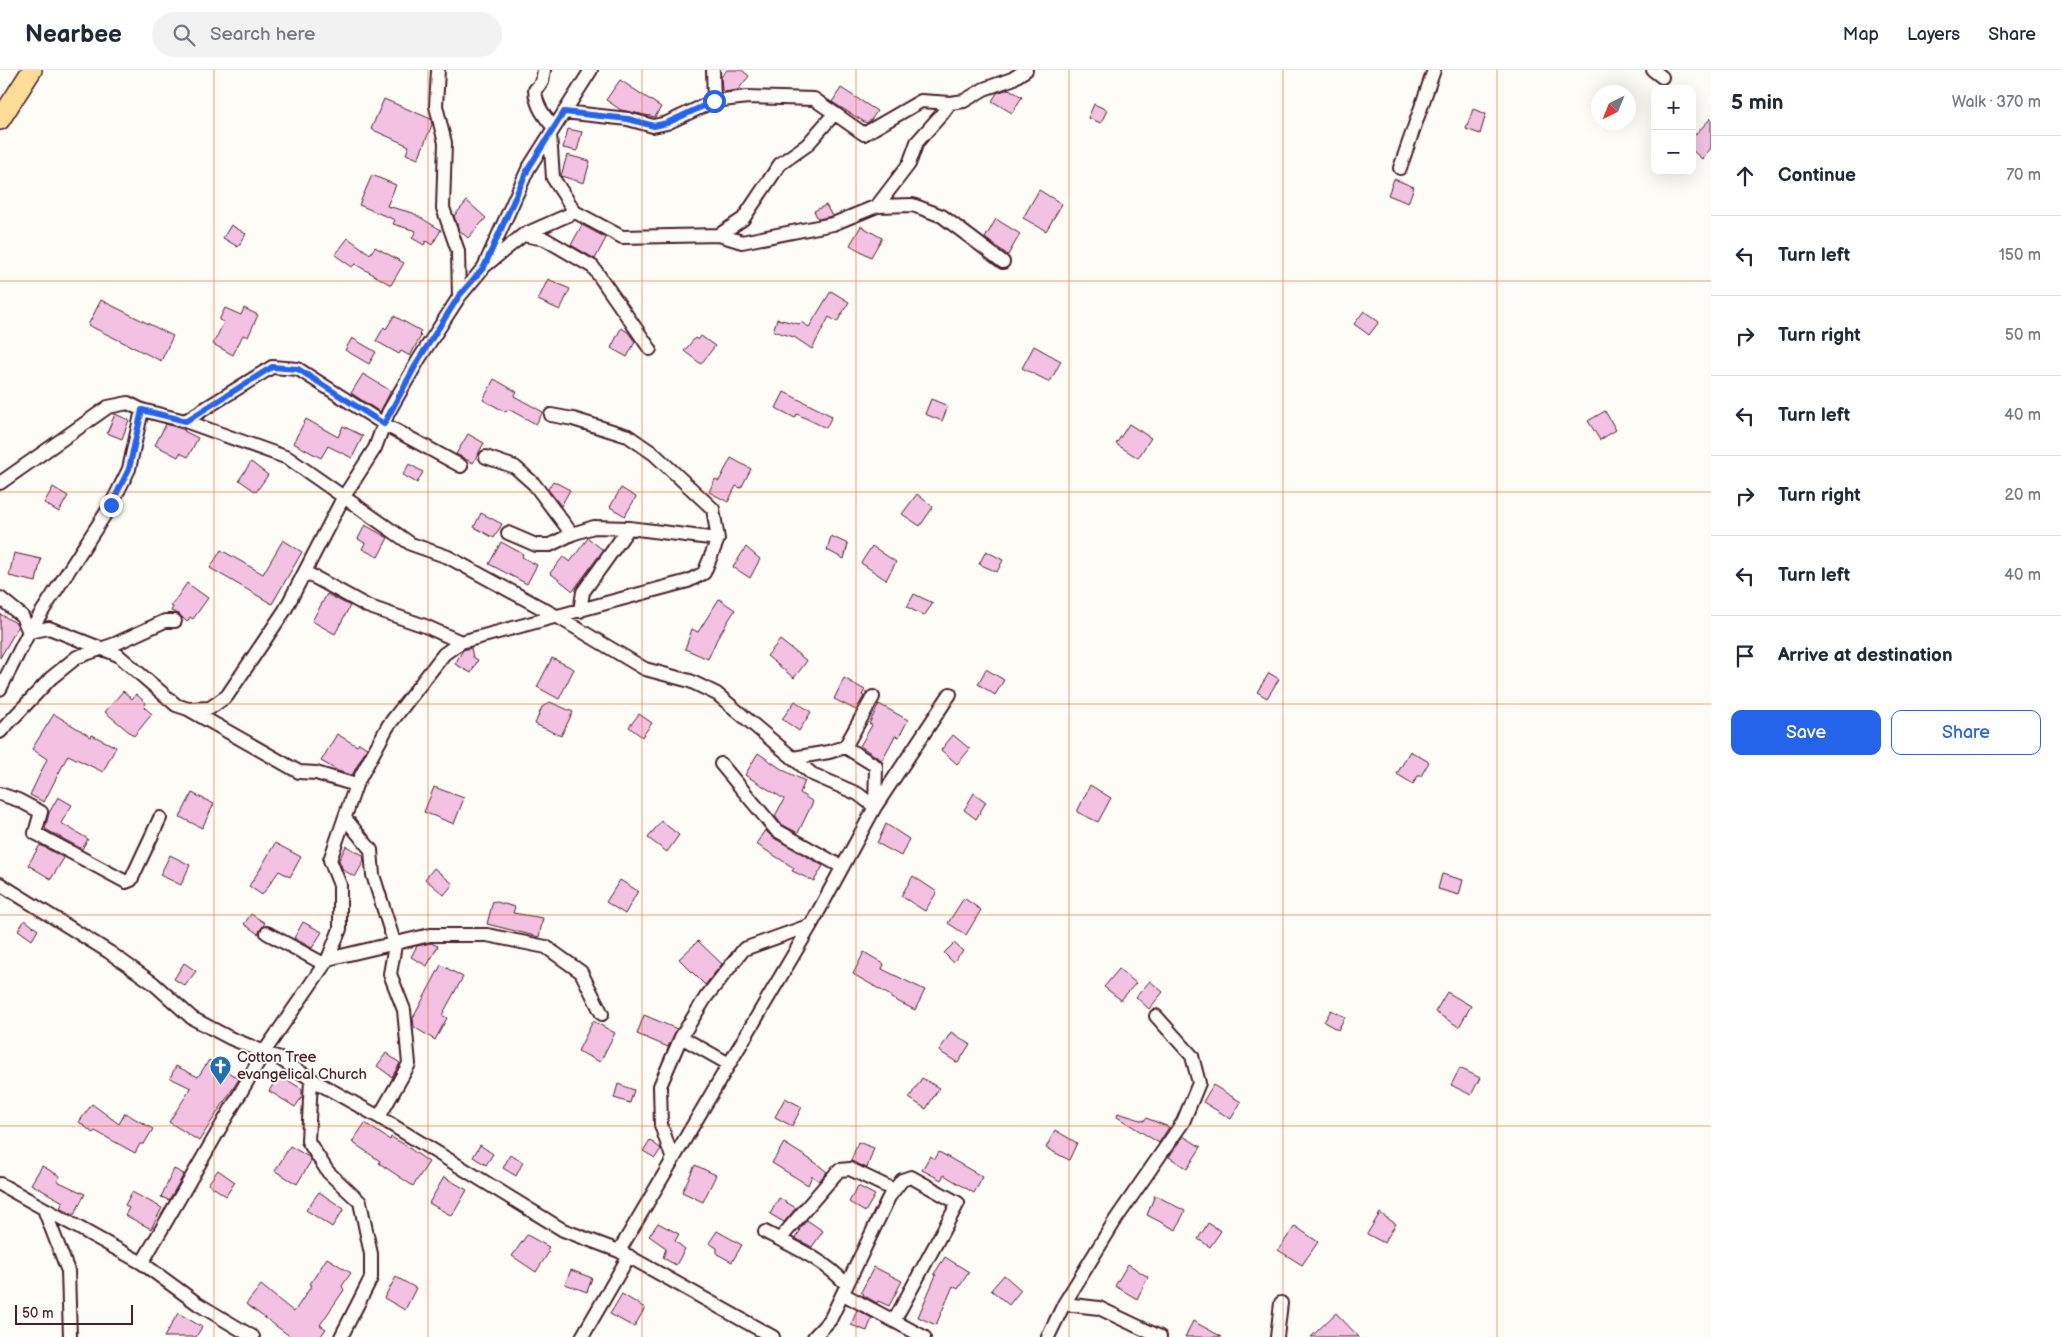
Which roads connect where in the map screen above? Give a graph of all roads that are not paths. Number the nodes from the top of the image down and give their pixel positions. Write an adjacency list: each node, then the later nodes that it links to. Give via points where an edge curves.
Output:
1 (32, 70): 12 (main road)
2 (438, 70): 21 (street, via 436,106 445,143 443,208 458,251)
3 (544, 70): 13 (street, via 542,82 535,90 536,100)
4 (591, 70): 10 (street)
5 (713, 70): 8 (street)
6 (1026, 70): 9 (street, via 964,101)
7 (1434, 70): 14 (street)
8 (714, 101): 10 (street, via 654,126 628,119); 11 (street, via 748,97 814,99)
9 (950, 103): 11 (street, via 921,102 864,134); 15 (street, via 918,142 909,164)
10 (564, 112): 13 (street)
11 (834, 114): 18 (street, via 807,146 780,164 742,219)
12 (0, 120)
13 (552, 131): 16 (street, via 553,178); 20 (street, via 528,169)
14 (1400, 168)
15 (877, 206): 18 (street, via 833,224 742,242); 19 (street, via 913,205 942,216)
16 (575, 212): 17 (street); 18 (street, via 622,237)
17 (523, 235): 20 (street); 22 (street, via 545,239 593,267)
18 (719, 235)
19 (1002, 262)
20 (484, 267): 21 (street)
21 (459, 296): 26 (street, via 419,359)
22 (650, 349)
23 (142, 410): 25 (street); 29 (street, via 128,403 108,407); 40 (street, via 129,469 111,505)
24 (551, 415): 34 (street, via 628,436 654,454 712,510)
25 (186, 421): 26 (street, via 272,367 298,369); 30 (street, via 288,458)
26 (384, 424): 28 (street); 30 (street, via 375,448)
27 (486, 457): 33 (street, via 515,467 534,484)
28 (461, 466)
29 (0, 483)
30 (343, 498): 35 (street); 38 (street, via 411,544 448,557)
31 (629, 528): 33 (street, via 594,527); 34 (street); 37 (street, via 583,592)
32 (508, 534): 33 (street, via 536,545 550,545)
33 (572, 534)
34 (718, 539): 37 (street, via 704,573 688,581)
35 (305, 572): 41 (street, via 368,606); 46 (street, via 285,610 227,696 210,708)
36 (0, 598): 40 (street, via 22,616)
37 (580, 611): 38 (street)
38 (558, 617): 41 (street); 49 (street, via 645,669 690,681 717,694)
39 (175, 621): 42 (street, via 165,621)
40 (29, 632): 42 (street, via 49,628); 43 (street)
41 (461, 642): 51 (street, via 444,654 388,726)
42 (102, 648): 46 (street, via 118,655 176,705); 47 (street, via 77,657)
43 (0, 688)
44 (950, 694): 53 (street)
45 (873, 697): 48 (street)
46 (188, 709): 51 (street, via 298,772 316,773)
47 (0, 732)
48 (845, 747): 49 (street); 53 (street, via 876,766)
49 (793, 758): 53 (street, via 812,774 858,794)
50 (722, 764): 56 (street, via 776,830)
51 (356, 785): 55 (street)
52 (0, 794): 54 (street, via 41,812 35,834 126,882 132,880)
53 (875, 807): 56 (street)
54 (160, 818)
55 (345, 818): 60 (street, via 371,850 373,875); 61 (street, via 330,860 340,885 340,929)
56 (842, 867): 58 (street)
57 (0, 884): 65 (street, via 109,952 153,983 192,1018)
58 (811, 924): 64 (street, via 744,949 706,997); 66 (street)
59 (267, 933): 61 (street)
60 (395, 945): 61 (street); 62 (street, via 430,935 477,935 546,946 581,972); 68 (street, via 390,974 404,1010 409,1064)
61 (326, 962): 65 (street)
62 (602, 1014)
63 (1156, 1016): 79 (street, via 1192,1056 1199,1083 1183,1122 1116,1219)
64 (681, 1037): 66 (street); 69 (street, via 660,1086 660,1125)
65 (264, 1052): 67 (street, via 277,1056); 76 (street)
66 (729, 1064): 69 (street)
67 (311, 1078): 68 (street); 83 (street, via 308,1141 328,1172 360,1202 371,1254 371,1278)
68 (379, 1117): 75 (street, via 563,1230)
69 (673, 1160): 75 (street)
70 (0, 1184): 72 (street)
71 (894, 1190): 74 (street, via 850,1169 839,1170); 77 (street); 80 (street, via 902,1180 912,1177 958,1203)
72 (44, 1209): 76 (street); 81 (street, via 68,1271)
73 (765, 1232): 74 (street)
74 (780, 1239): 77 (street, via 834,1270)
75 (624, 1254): 84 (street); 85 (street)
76 (142, 1263): 82 (street, via 198,1304)
77 (845, 1289): 80 (street); 86 (street, via 830,1320)
78 (1281, 1303): 90 (street)
79 (1064, 1304): 88 (street); 89 (street, via 1099,1308)
80 (894, 1321): 87 (street)
81 (70, 1337)
82 (253, 1337)
83 (341, 1337)
84 (582, 1337)
85 (773, 1337)
86 (814, 1337)
87 (924, 1337)
88 (1048, 1337)
89 (1160, 1337)
90 (1277, 1337)

